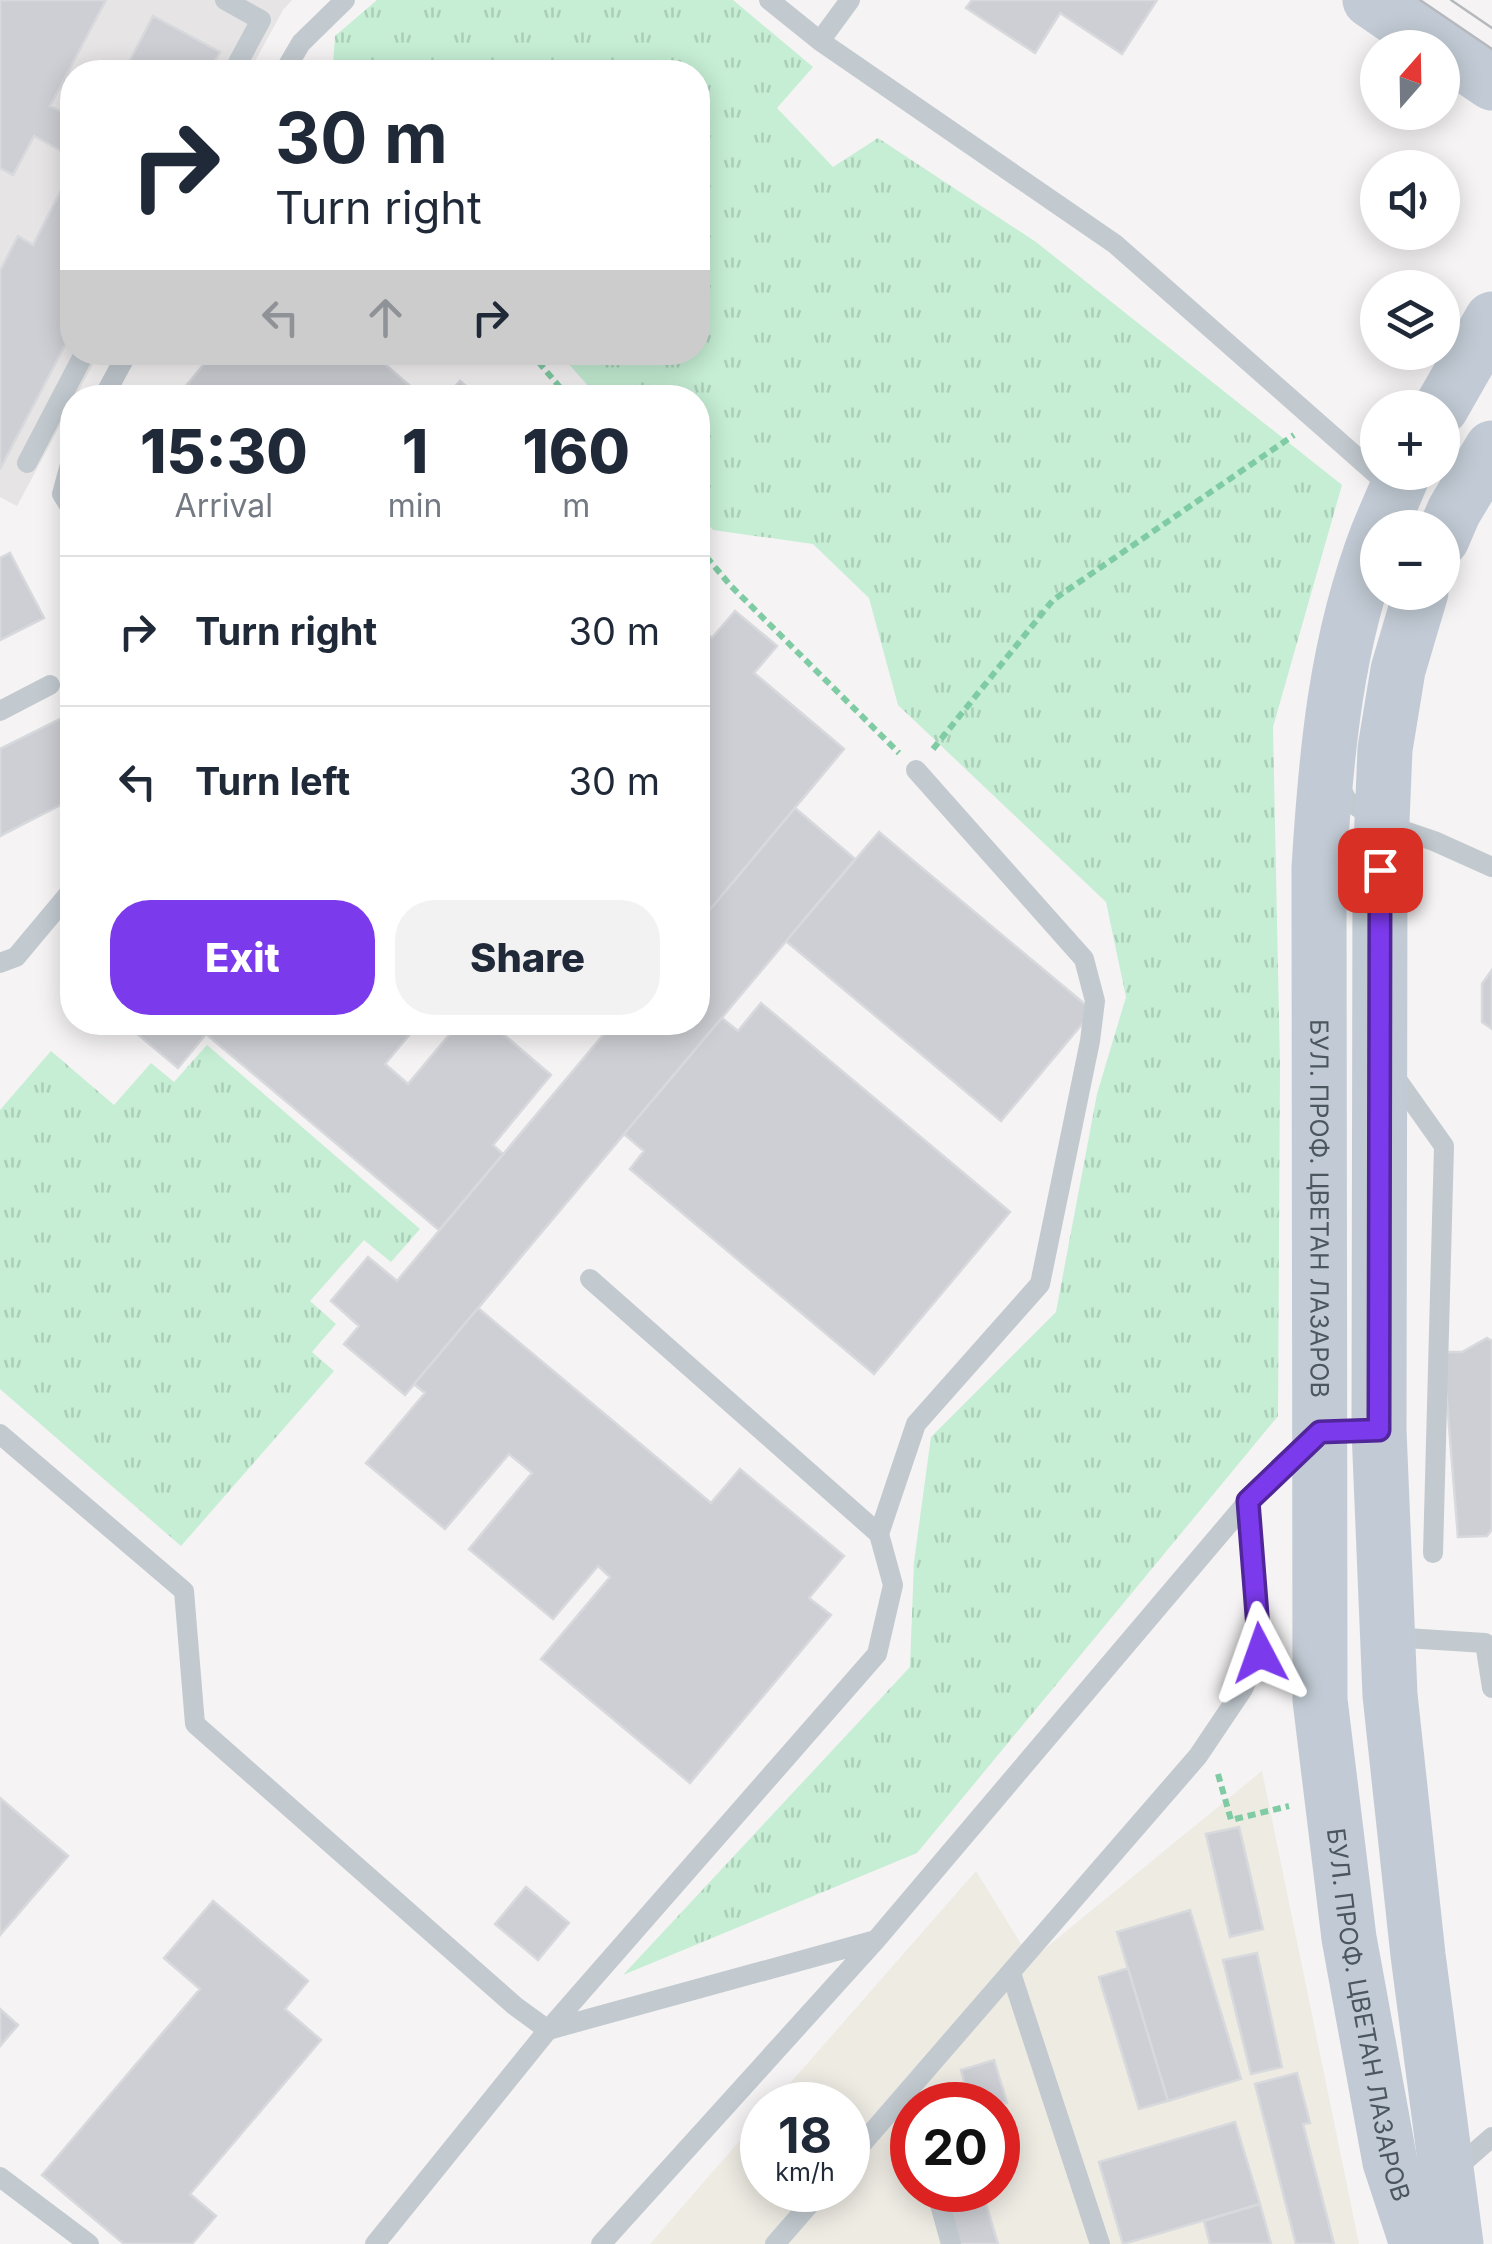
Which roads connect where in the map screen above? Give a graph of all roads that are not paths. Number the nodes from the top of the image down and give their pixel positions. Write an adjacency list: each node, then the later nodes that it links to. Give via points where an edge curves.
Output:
1 (225, 0): 8 (lane, via 261,20)
2 (345, 0): 9 (lane)
3 (769, 0): 7 (lane)
4 (850, 0): 7 (lane)
5 (1370, 0): 6 (main road)
6 (1414, 30)
7 (820, 42): 17 (lane, via 1115,244 1316,420)
8 (239, 60)
9 (291, 60)
10 (1460, 61): 11 (main road)
11 (1492, 83)
12 (1492, 319): 13 (main road)
13 (1451, 390)
14 (60, 401): 16 (lane)
15 (1492, 448): 18 (main road)
16 (28, 462)
17 (1389, 506): 22 (main road, БУЛ. ПРОФ. ЦВЕТАН ЛАЗАРОВ, via 1340,657)
18 (1455, 510)
19 (1416, 610): 24 (main road, БУЛ. ПРОФ. ЦВЕТАН ЛАЗАРОВ, via 1385,749)
20 (50, 686): 21 (lane)
21 (0, 711)
22 (1326, 760): 24 (lane, via 1347,800); 31 (main road, БУЛ. ПРОФ. ЦВЕТАН ЛАЗАРОВ, via 1318,868)
23 (916, 770): 34 (lane, via 1084,959 1095,1001 1040,1284 916,1424)
24 (1381, 823): 25 (lane); 28 (main road, БУЛ. ПРОФ. ЦВЕТАН ЛАЗАРОВ)
25 (1492, 866)
26 (60, 905): 27 (lane, via 16,958)
27 (0, 963)
28 (1380, 1056): 30 (main road, БУЛ. ПРОФ. ЦВЕТАН ЛАЗАРОВ); 35 (lane, via 1444,1146)
29 (590, 1279): 34 (lane)
30 (1379, 1430): 31 (lane); 36 (main road, БУЛ. ПРОФ. ЦВЕТАН ЛАЗАРОВ)
31 (1320, 1432): 33 (lane); 55 (main road, БУЛ. ПРОФ. ЦВЕТАН ЛАЗАРОВ, via 1320,1700 1353,1956 1390,2162)
32 (0, 1434): 40 (lane, via 184,1592 194,1724)
33 (1248, 1501): 38 (lane); 39 (lane, via 1260,1653 1243,1689 1198,1756)
34 (879, 1534): 40 (lane, via 892,1586 877,1654)
35 (1433, 1553)
36 (1388, 1637): 37 (lane, via 1486,1643); 46 (main road, БУЛ. ПРОФ. ЦВЕТАН ЛАЗАРОВ)
37 (1492, 1688)
38 (876, 1940): 40 (lane); 51 (lane)
39 (1010, 1972): 41 (lane); 54 (lane)
40 (548, 2030): 50 (lane)
41 (924, 2082)
42 (890, 2119): 44 (lane)
43 (1492, 2136): 46 (lane)
44 (870, 2138)
45 (0, 2177): 49 (lane)
46 (1446, 2177): 56 (main road, БУЛ. ПРОФ. ЦВЕТАН ЛАЗАРОВ)
47 (802, 2212): 52 (lane)
48 (942, 2212): 53 (lane)
49 (90, 2244)
50 (375, 2244)
51 (600, 2244)
52 (774, 2244)
53 (951, 2244)
54 (1100, 2244)
55 (1417, 2244)
56 (1456, 2244)

